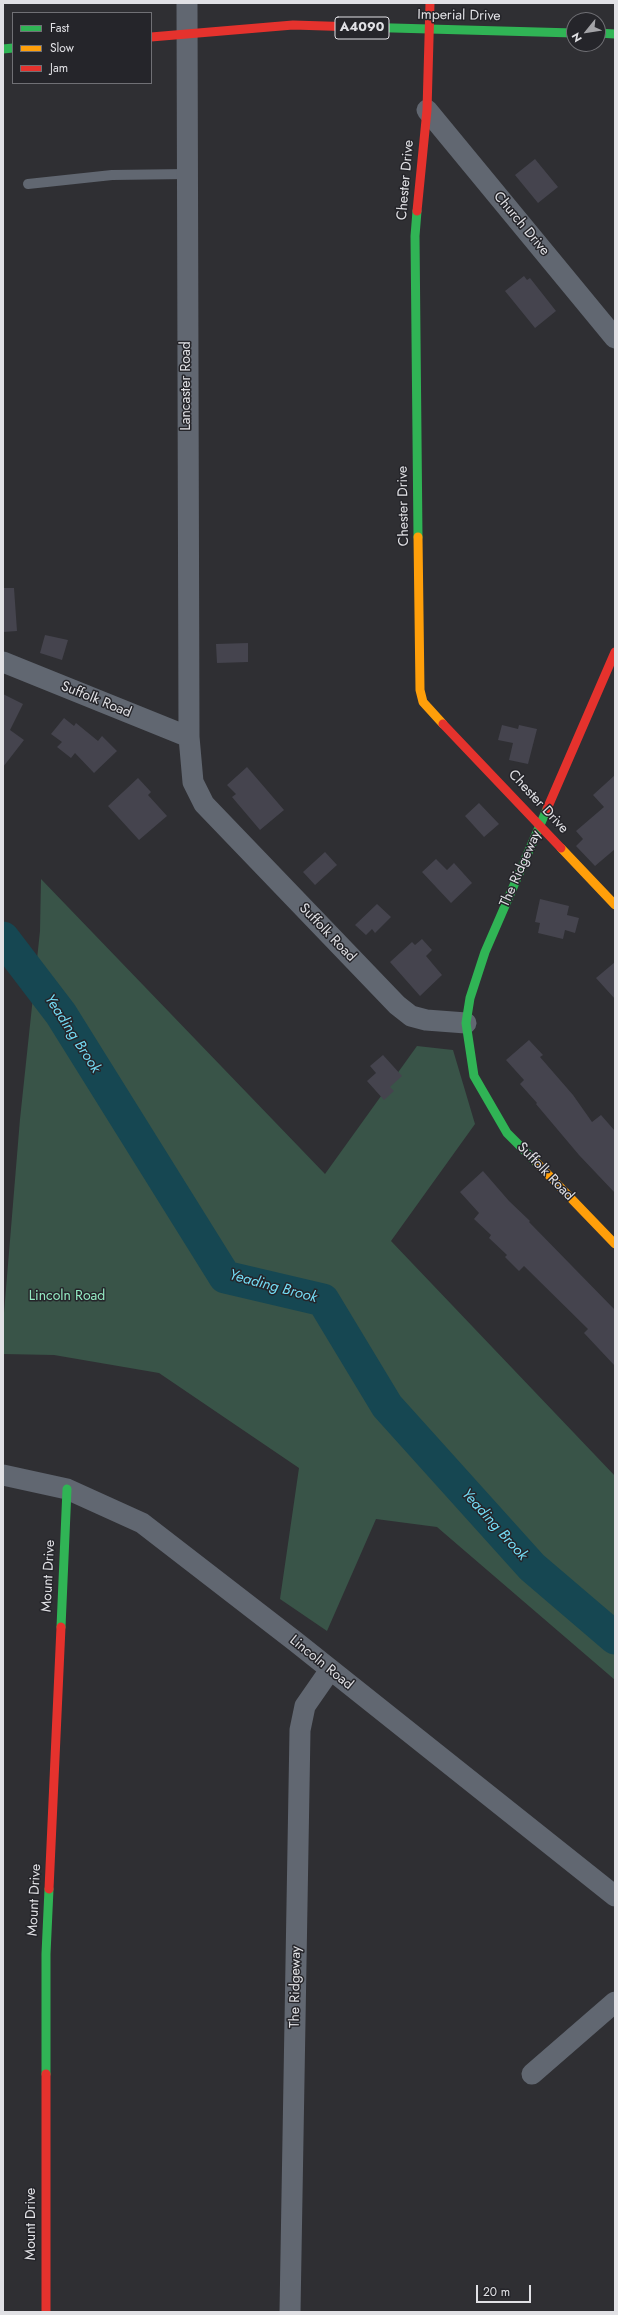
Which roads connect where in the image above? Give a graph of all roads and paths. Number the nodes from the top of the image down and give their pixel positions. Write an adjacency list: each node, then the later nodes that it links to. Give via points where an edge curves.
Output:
1 (187, 3): 5 (street, Lancaster Road)
2 (430, 3): 3 (street, Chester Drive)
3 (431, 30): 4 (street, Imperial Drive / A4090); 5 (street, Imperial Drive / A4090, via 293,26); 7 (street, Chester Drive)
4 (566, 33)
5 (186, 34): 6 (street, Imperial Drive / A4090); 8 (street, Lancaster Road)
6 (152, 37)
7 (427, 110): 10 (street, Church Drive); 14 (street, Chester Drive, via 415,236 420,690 423,702)
8 (187, 174): 9 (lane, via 112,175); 13 (street, Lancaster Road)
9 (28, 184)
10 (615, 338)
11 (615, 652): 14 (street, The Ridgeway)
12 (3, 662): 13 (street, Suffolk Road)
13 (189, 737): 16 (street, Suffolk Road, via 193,782 204,804 397,1006 411,1016 426,1020)
14 (541, 824): 15 (street, Chester Drive); 16 (street, The Ridgeway, via 485,952 470,998)
15 (615, 905)
16 (466, 1023): 17 (street, Suffolk Road, via 474,1076 507,1133)
17 (615, 1244)
18 (3, 1475): 19 (street, Lincoln Road)
19 (67, 1489): 20 (street, Lincoln Road, via 142,1523); 24 (street, Mount Drive, via 46,1954)
20 (330, 1670): 21 (street, Lincoln Road); 25 (street, The Ridgeway, via 305,1706 300,1730)
21 (615, 1896)
22 (615, 2002): 23 (street)
23 (532, 2074)
24 (46, 2312)
25 (290, 2312)

